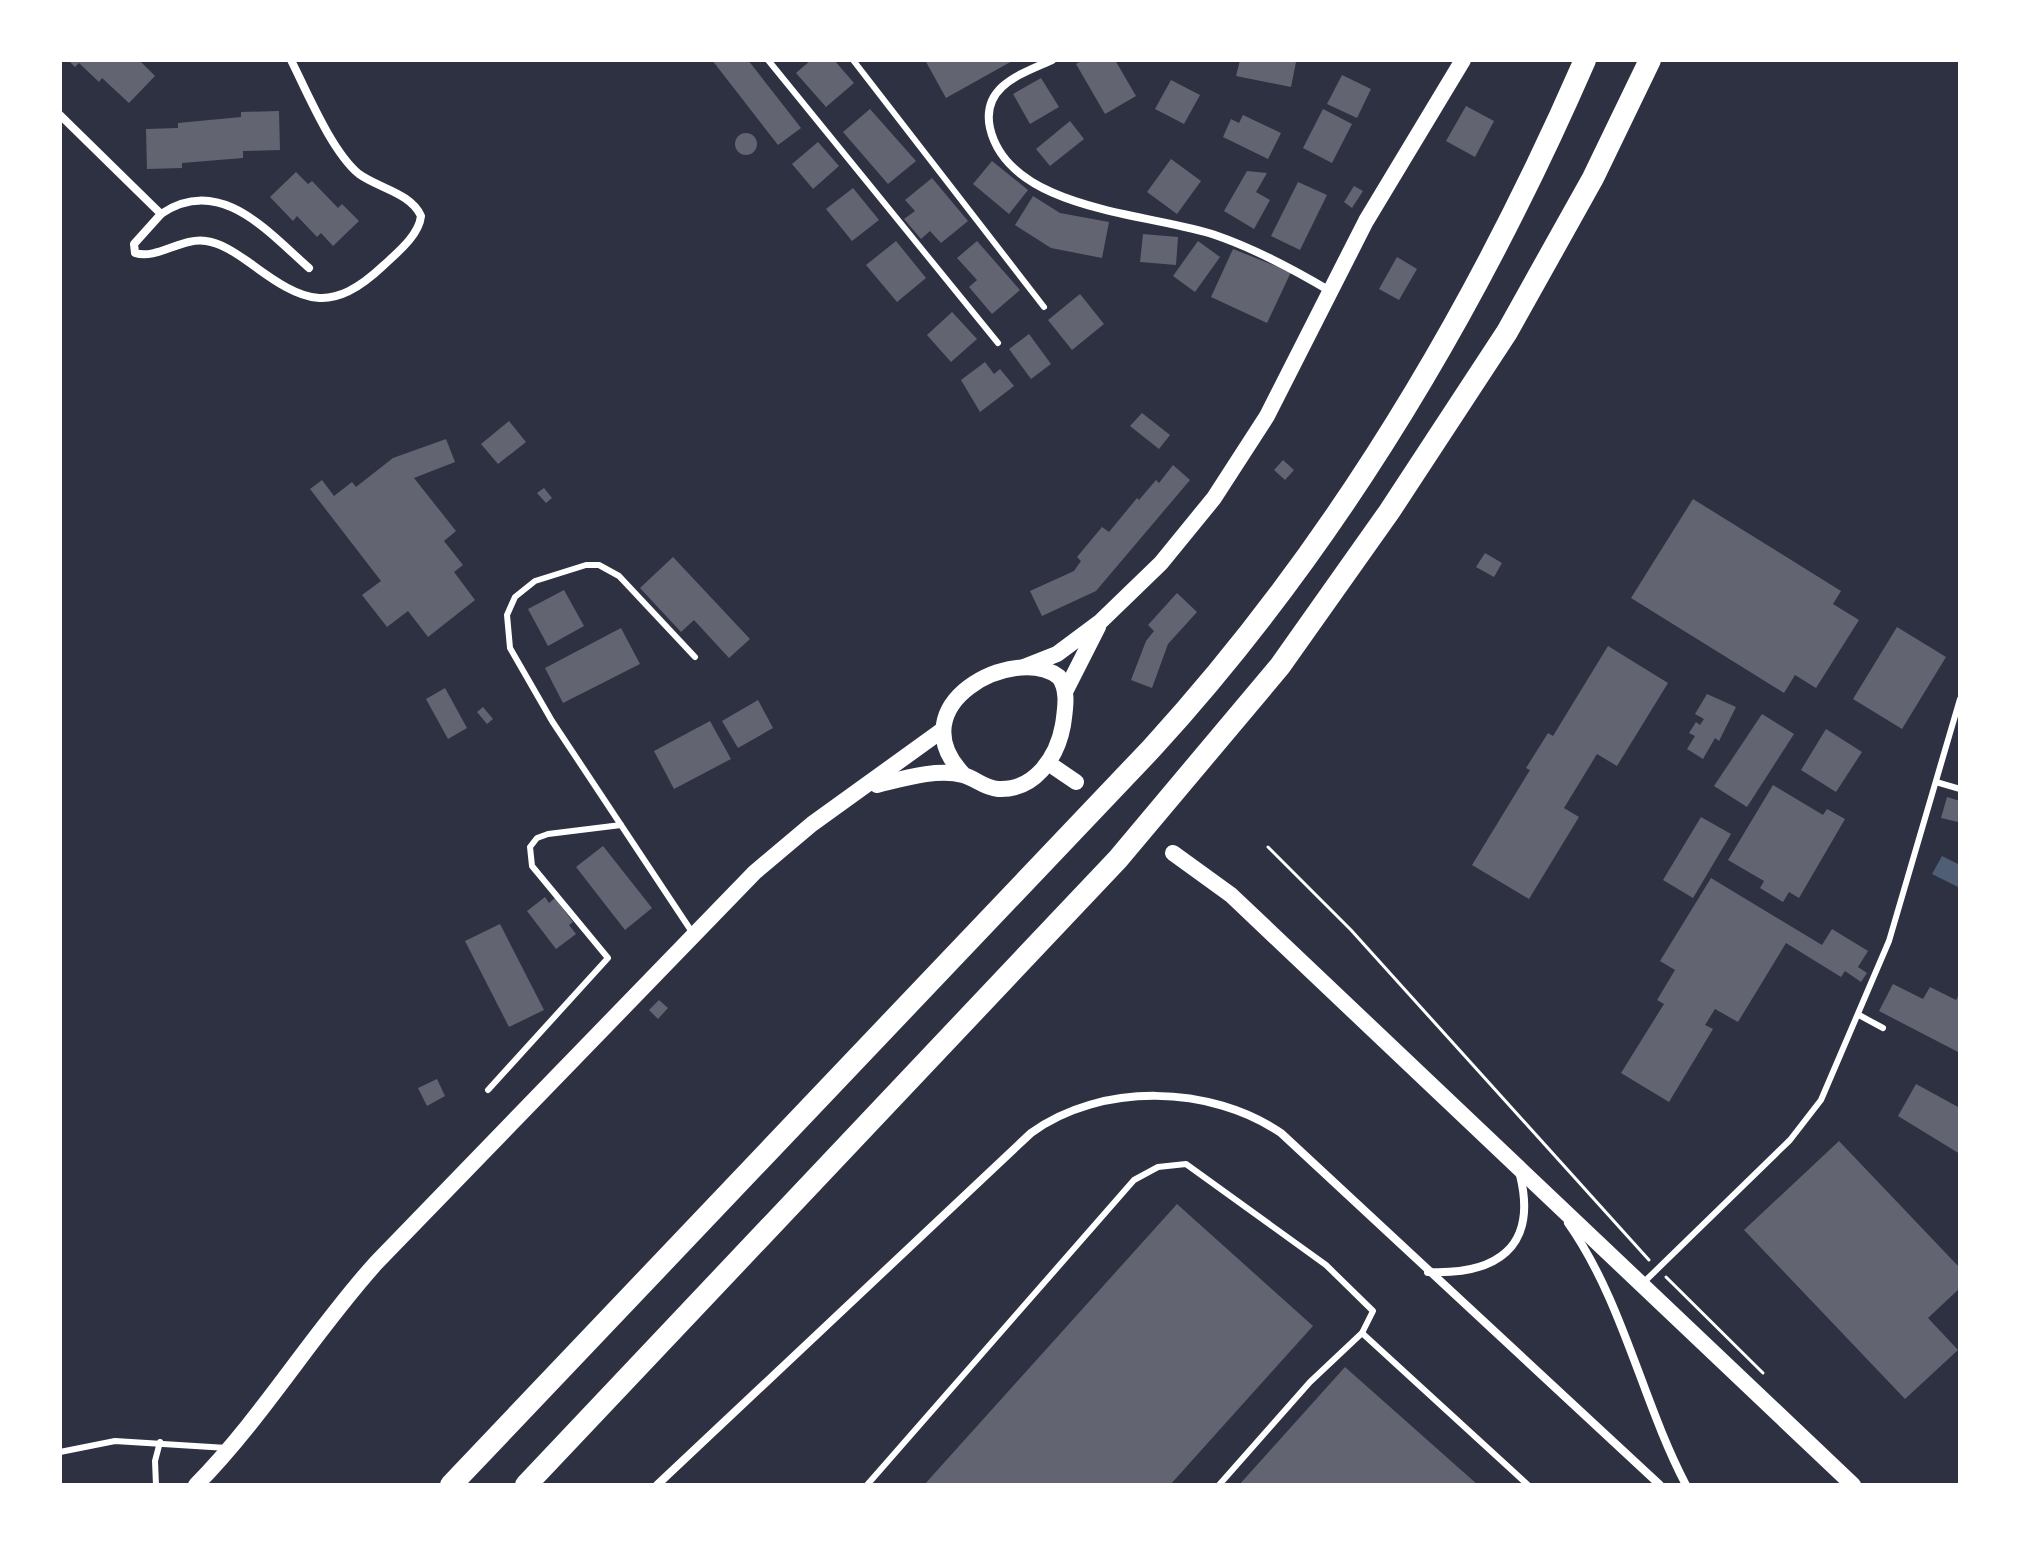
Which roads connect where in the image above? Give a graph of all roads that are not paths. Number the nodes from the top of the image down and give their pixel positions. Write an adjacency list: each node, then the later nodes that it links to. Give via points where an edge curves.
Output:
1 (291, 60): 9 (street, via 346,160 367,179 416,206 421,216 414,233 363,282 316,300 291,291 209,241 183,241 135,253 134,244)
2 (768, 60): 13 (lane)
3 (853, 60): 12 (lane)
4 (1052, 60): 11 (street, via 1004,84 989,111 999,148 1032,183 1070,201 1224,238)
5 (1463, 60): 11 (main road, via 1366,221)
6 (1585, 60): 43 (highway, via 1466,304 1418,388 1354,490 1228,662)
7 (1650, 60): 44 (highway, via 1593,178 1507,332 1342,580 1256,697 1118,859)
8 (60, 115): 9 (street)
9 (161, 214): 10 (street, via 188,203 229,204 247,213)
10 (309, 268)
11 (1330, 292): 14 (main road, via 1276,401 1214,498 1161,563)
12 (1044, 307)
13 (998, 343)
14 (1100, 622): 16 (main road, via 1073,644); 17 (main road)
15 (695, 657): 26 (lane, via 619,576 599,565 535,581 511,603 505,626 510,648)
16 (1024, 667): 17 (main road, via 1052,672); 19 (main road, via 993,674 969,689 951,706)
17 (1065, 692): 20 (main road, via 1060,737)
18 (1960, 699): 23 (lane)
19 (941, 731): 21 (main road, via 948,756); 24 (main road)
20 (1048, 763): 21 (main road, via 1026,783 1006,788 986,786); 22 (main road)
21 (964, 775): 24 (main road, via 913,777)
22 (1076, 782)
23 (1936, 782): 25 (lane); 29 (lane, via 1889,941)
24 (867, 787): 28 (main road, via 775,854)
25 (1960, 789)
26 (621, 825): 28 (lane); 31 (lane, via 548,834 530,847 532,866 608,958)
27 (1173, 853): 32 (main road, via 1231,895)
28 (694, 935): 38 (main road, via 366,1273)
29 (1859, 1015): 30 (lane); 35 (lane, via 1807,1121)
30 (1883, 1028)
31 (488, 1090)
32 (1519, 1168): 33 (main road); 34 (street, via 1525,1208 1515,1244 1481,1268)
33 (1552, 1199): 35 (main road); 50 (street, via 1607,1296)
34 (1428, 1272): 45 (street, via 1292,1142 1263,1122 1222,1106 1164,1097 1077,1107 1031,1133); 49 (street)
35 (1642, 1284): 51 (main road)
36 (1362, 1333): 46 (lane, via 1373,1311 1326,1265 1186,1164 1158,1167 1134,1180); 47 (lane, via 1310,1382); 48 (lane)
37 (160, 1442): 38 (lane); 39 (lane, via 115,1441); 40 (lane)
38 (230, 1448): 42 (main road)
39 (60, 1452)
40 (156, 1483): 41 (lane)
41 (146, 1485)
42 (196, 1485)
43 (451, 1485)
44 (526, 1485)
45 (657, 1485)
46 (867, 1485)
47 (1219, 1485)
48 (1528, 1485)
49 (1660, 1485)
50 (1686, 1485)
51 (1853, 1485)

